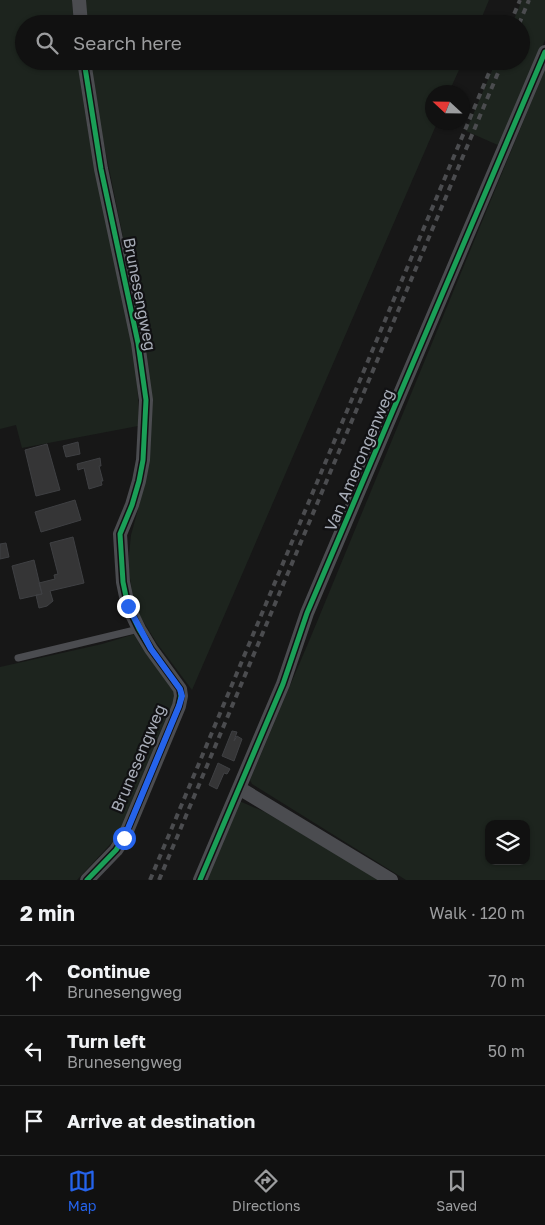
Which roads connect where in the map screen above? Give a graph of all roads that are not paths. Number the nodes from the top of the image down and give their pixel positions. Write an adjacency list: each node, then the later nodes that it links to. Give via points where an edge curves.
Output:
1 (79, 0): 2 (street)
2 (80, 15)
3 (545, 52): 7 (street, Van Amerongenweg, via 307,613 283,684)
4 (86, 70): 5 (street, Brunesengweg, via 102,169 138,342 146,400 139,481 120,534 123,582 128,606)
5 (139, 629): 6 (lane); 8 (street, Brunesengweg, via 182,696 124,838)
6 (18, 658)
7 (239, 788): 9 (street, Van Amerongenweg); 10 (street)
8 (87, 880)
9 (200, 880)
10 (391, 880)

